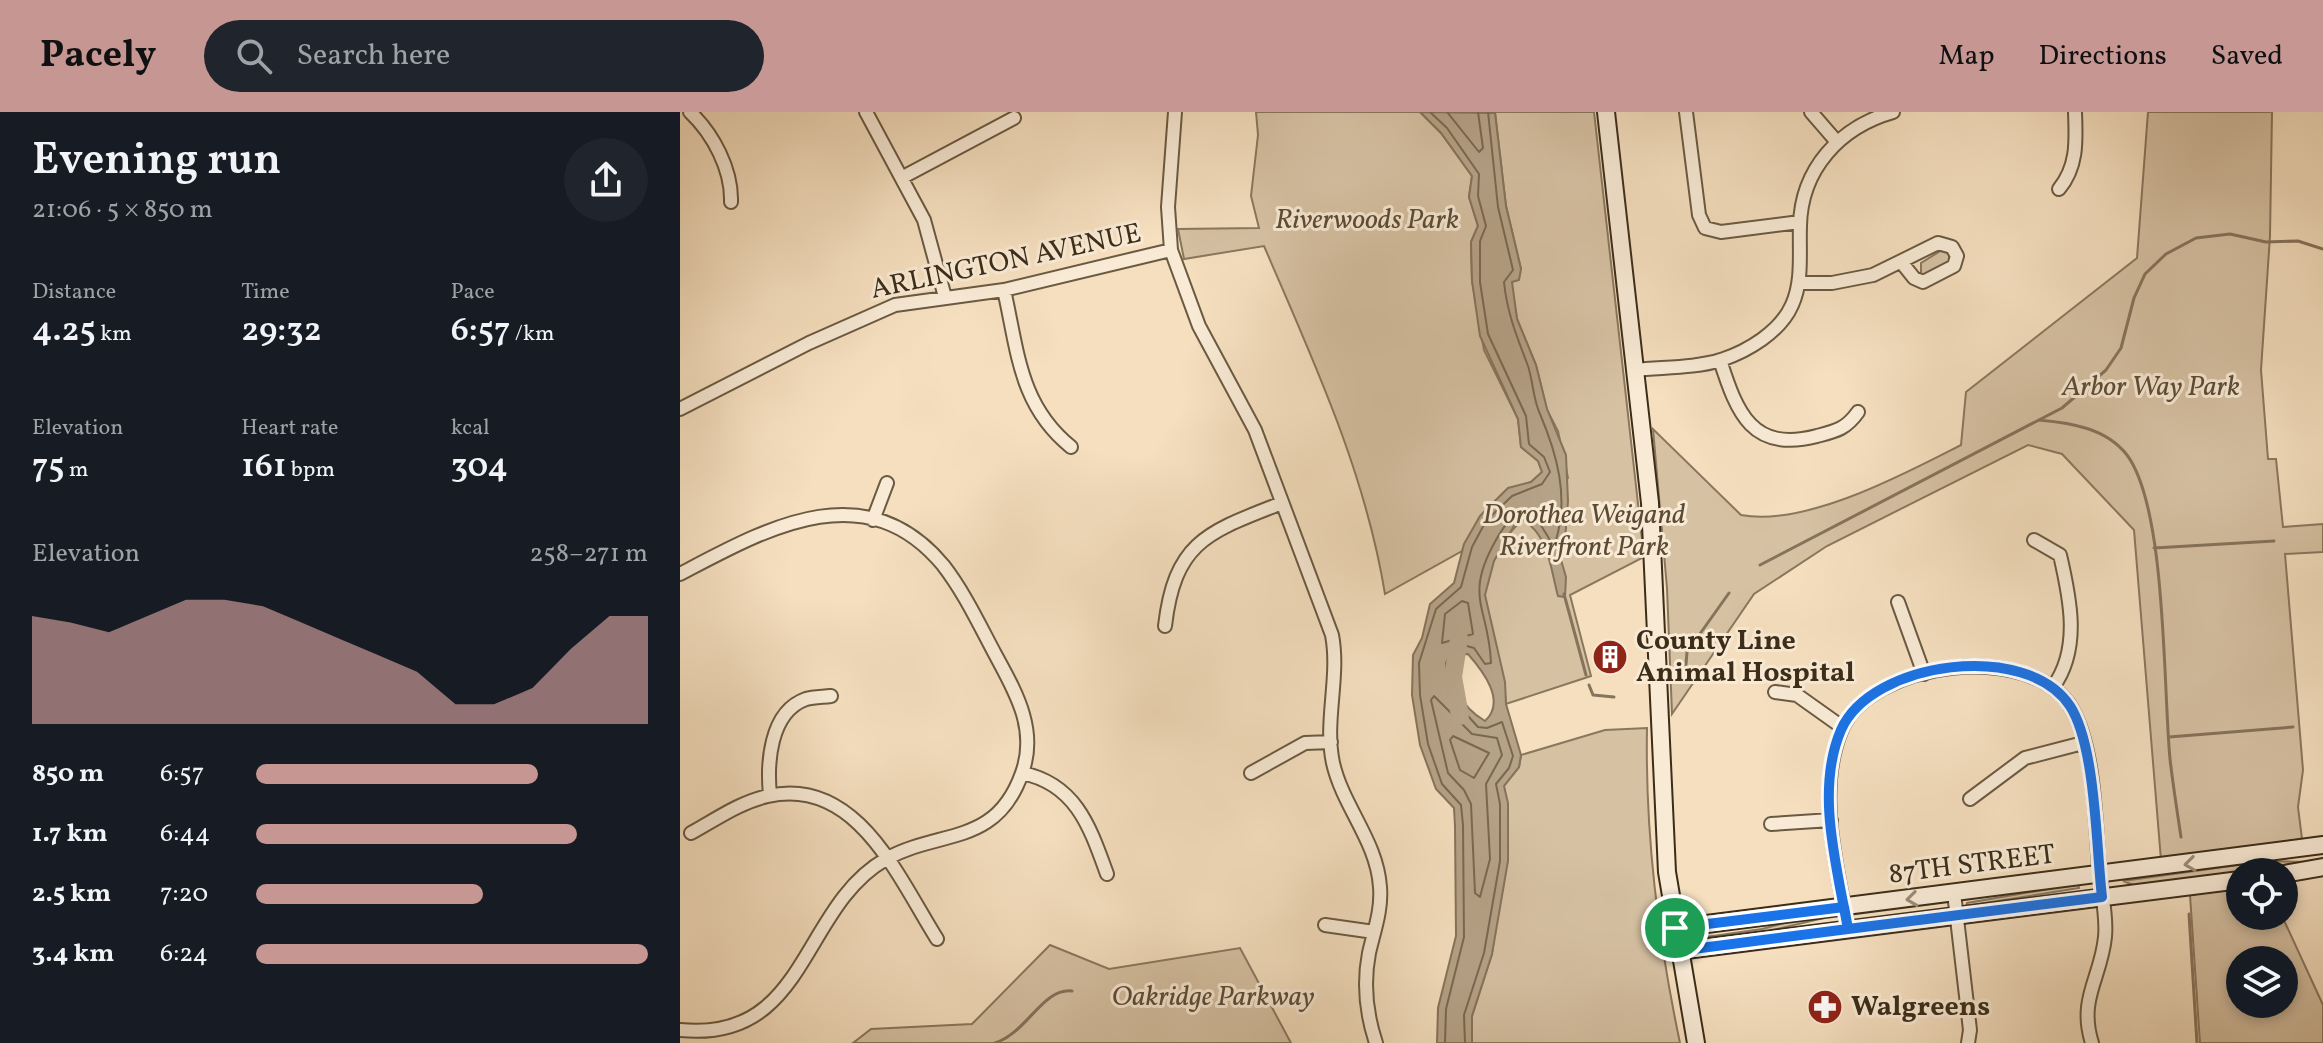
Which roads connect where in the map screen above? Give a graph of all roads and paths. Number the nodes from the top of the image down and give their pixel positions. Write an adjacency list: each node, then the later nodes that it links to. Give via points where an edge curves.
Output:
1 (690, 112): 13 (street, via 725,166)
2 (866, 112): 11 (street)
3 (1175, 112): 15 (street, via 1168,207)
4 (1606, 112): 21 (street)
5 (1686, 112): 14 (street, via 1705,228 1721,232)
6 (1811, 112): 10 (street)
7 (1893, 112): 10 (street, via 1860,124)
8 (2075, 112): 12 (street, via 2076,148)
9 (1014, 118): 11 (street)
10 (1837, 142): 14 (street, via 1810,177)
11 (903, 177): 19 (street, via 930,234)
12 (2059, 189)
13 (731, 202)
14 (1800, 222): 17 (street)
15 (1171, 250): 18 (street, ARLINGTON AVENUE); 26 (street, via 1192,311 1249,415)
16 (1902, 263): 17 (street, via 1857,279)
17 (1799, 283): 20 (street, via 1774,330)
18 (1004, 290): 19 (street, ARLINGTON AVENUE); 24 (street, via 1030,398 1050,430)
19 (945, 297): 22 (street, ARLINGTON AVENUE, via 876,312)
20 (1720, 360): 21 (street); 23 (street, via 1744,418 1765,437 1784,442 1806,439 1846,428)
21 (1635, 370): 58 (street, via 1650,503 1661,780)
22 (680, 409)
23 (1858, 412)
24 (1071, 447)
25 (887, 483): 27 (street)
26 (1282, 503): 31 (street, via 1220,527 1195,543 1172,584); 37 (street, via 1335,650)
27 (876, 521): 29 (street, via 835,515 795,519); 39 (street, via 924,547 964,596 1021,704 1028,745)
28 (2034, 540): 33 (street, via 2060,555 2069,600 2068,661)
29 (680, 574)
30 (1898, 602): 32 (street)
31 (1165, 626)
32 (1924, 674): 33 (street, via 1983,665 2033,676); 36 (street, via 1871,695)
33 (2053, 687): 38 (street, via 2071,708)
34 (1775, 692): 36 (street, via 1797,695)
35 (831, 696): 41 (street, via 805,699 783,720 769,756)
36 (1842, 727): 43 (street, via 1833,763)
37 (1331, 742): 40 (street, via 1305,743); 60 (street, via 1336,776 1376,859 1380,906)
38 (2083, 743): 42 (street, via 2025,758); 51 (street)
39 (1022, 773): 47 (street, via 1010,799 982,825); 50 (street, via 1055,785 1074,801)
40 (1251, 773)
41 (770, 795): 45 (street); 47 (street, via 808,796 833,805 864,827)
42 (1970, 799)
43 (1831, 820): 44 (street); 55 (street)
44 (1771, 824)
45 (691, 833)
46 (2323, 845): 51 (street, 87TH STREET, one-way to 51)
47 (887, 859): 61 (street); 63 (street, via 839,903 777,998 731,1025)
48 (2323, 867): 49 (street)
49 (2298, 871)
50 (1107, 874)
51 (2100, 875): 53 (street, 87TH STREET); 54 (street)
52 (2226, 882): 54 (street, 87TH STREET)
53 (1954, 893): 55 (street, 87TH STREET, one-way to 55); 56 (street)
54 (2102, 897): 56 (street, 87TH STREET); 67 (street, via 2105,940 2086,1008)
55 (1844, 907): 58 (street, 87TH STREET); 59 (street)
56 (1957, 916): 59 (street, 87TH STREET); 66 (street)
57 (1325, 925): 60 (street)
58 (1675, 928): 62 (street)
59 (1848, 929): 62 (street, 87TH STREET)
60 (1374, 932): 64 (street, via 1366,994)
61 (937, 939)
62 (1678, 951): 65 (street)
63 (680, 1030)
64 (1376, 1043)
65 (1696, 1043)
66 (1968, 1043)
67 (2092, 1043)

